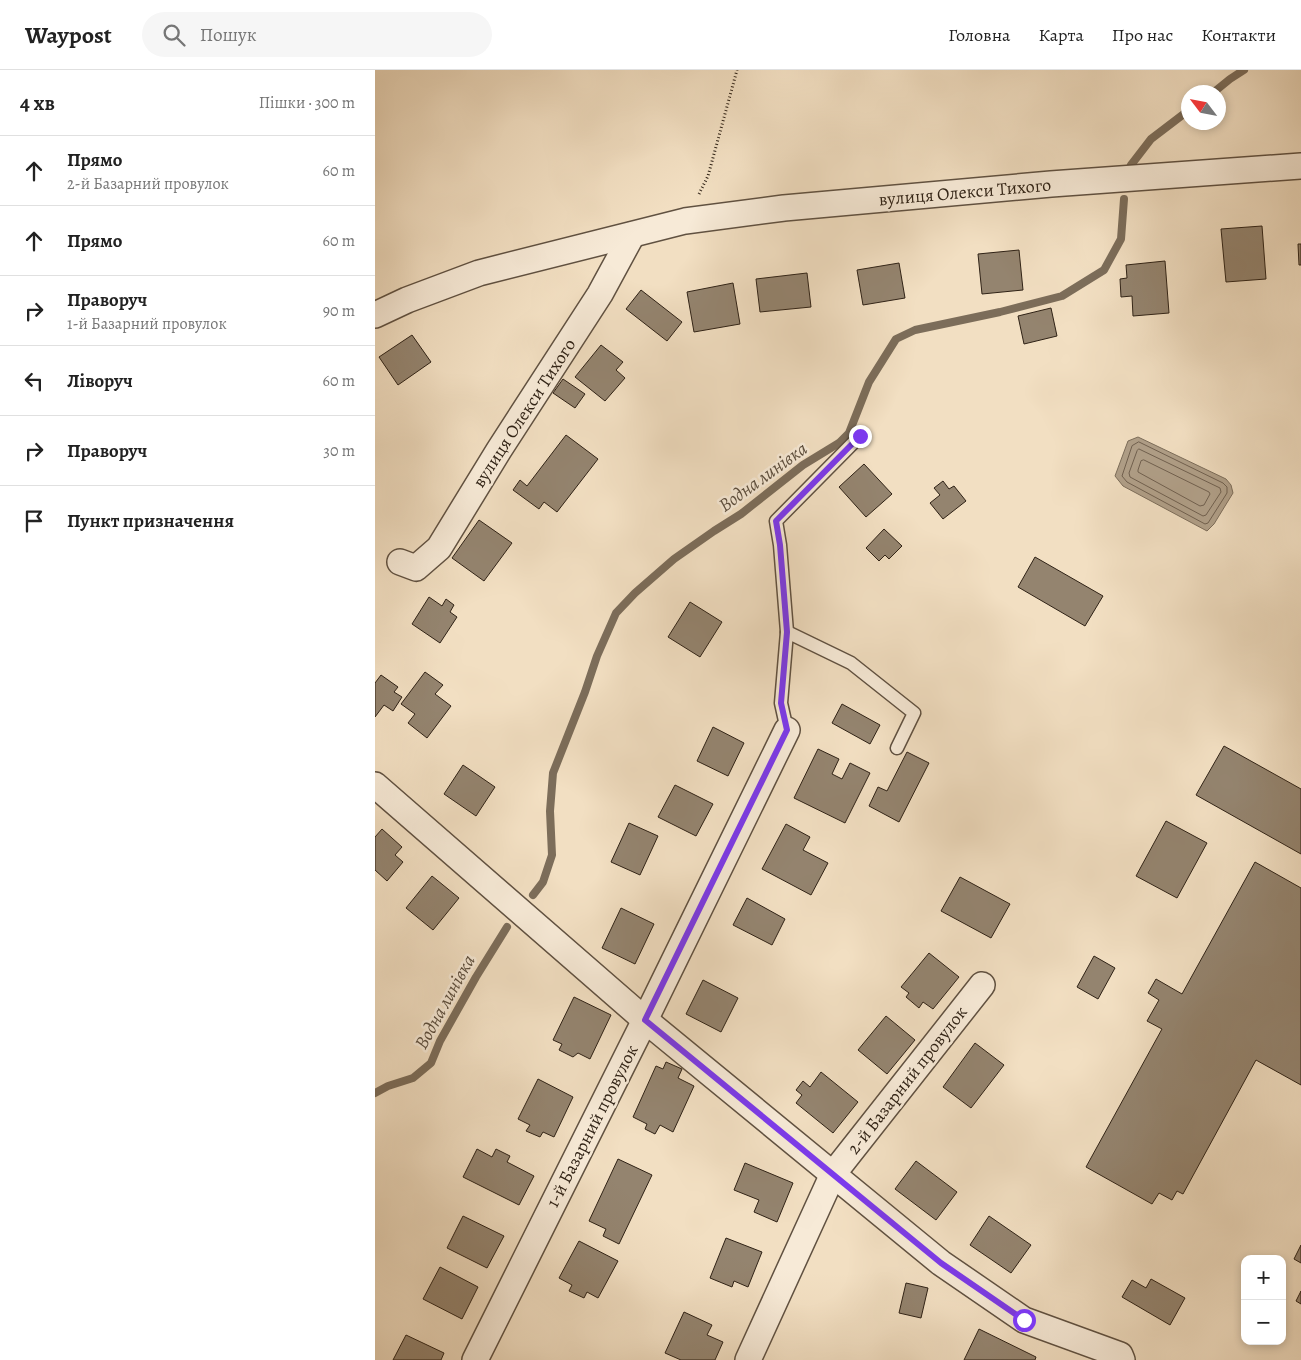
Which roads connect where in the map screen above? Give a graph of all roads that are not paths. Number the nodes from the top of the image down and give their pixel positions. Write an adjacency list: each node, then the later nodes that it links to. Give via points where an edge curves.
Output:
1 (1301, 166): 2 (street, вулиця Олекси Тихого, via 784,208 685,221)
2 (632, 235): 3 (street, вулиця Олекси Тихого, via 479,273); 5 (street, вулиця Олекси Тихого, via 600,294 439,548 416,568)
3 (375, 315)
4 (860, 436): 6 (lane, via 776,521)
5 (400, 562)
6 (787, 632): 7 (lane, via 781,703); 8 (lane, via 851,663 914,713)
7 (787, 730): 11 (street, 1-й Базарний провулок)
8 (897, 748)
9 (375, 785): 11 (street)
10 (982, 985): 12 (street, 2-й Базарний провулок)
11 (645, 1020): 12 (street); 14 (street, 1-й Базарний провулок)
12 (833, 1174): 13 (street, via 941,1263 1024,1320); 15 (street, 2-й Базарний провулок)
13 (1121, 1358)
14 (475, 1360)
15 (748, 1360)

